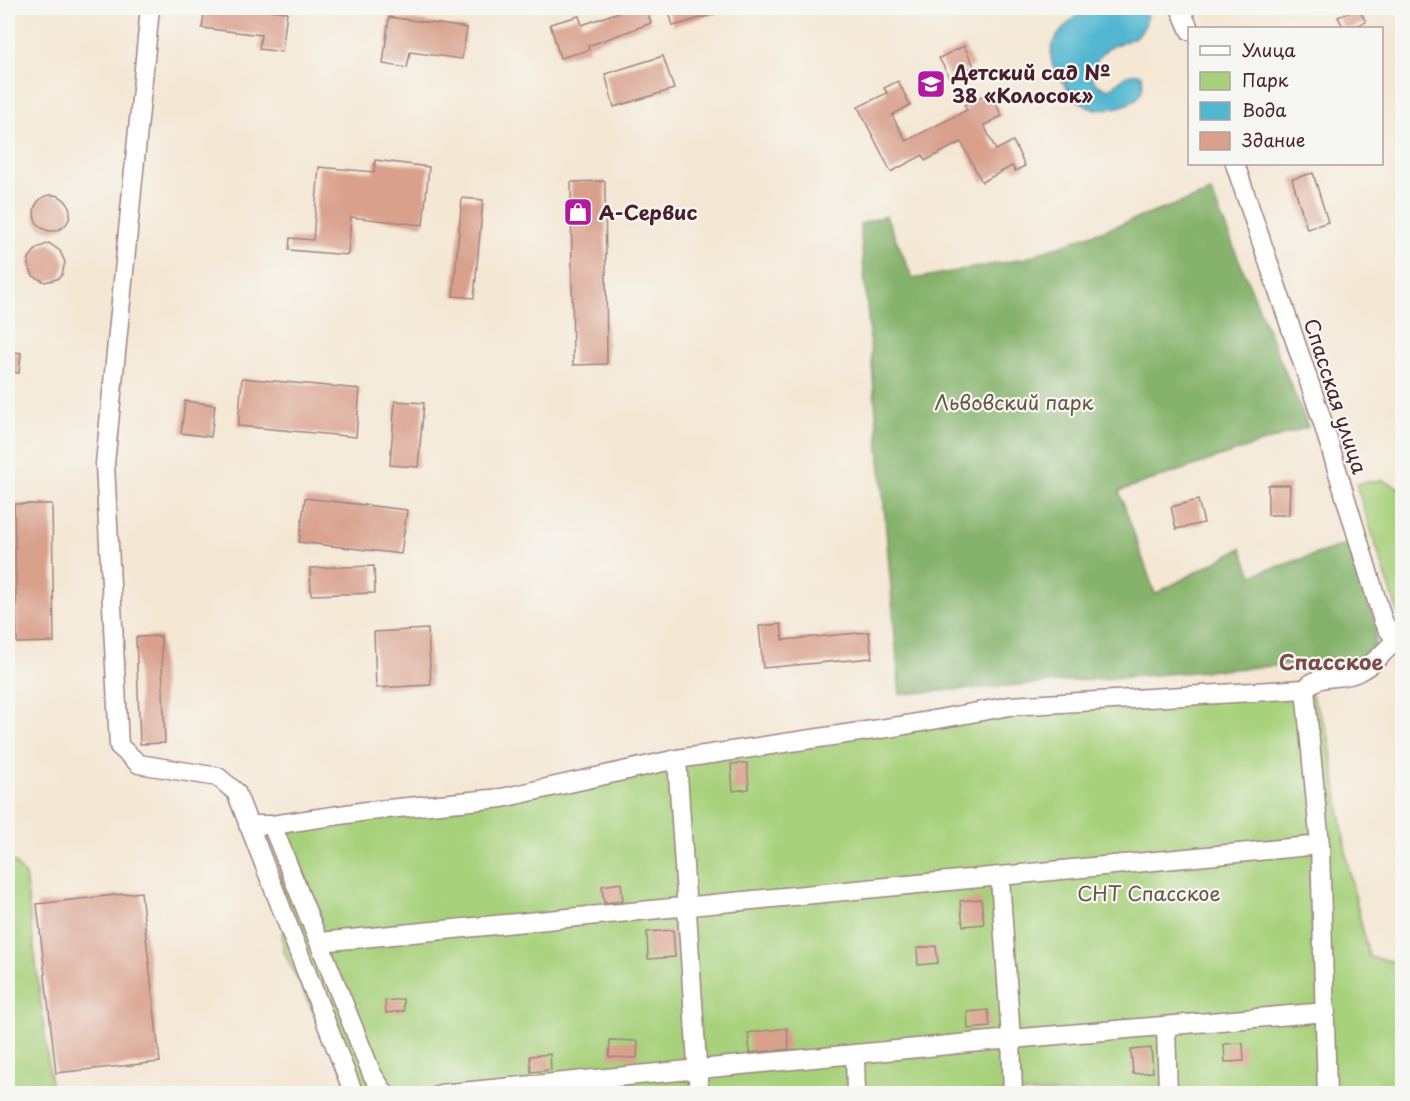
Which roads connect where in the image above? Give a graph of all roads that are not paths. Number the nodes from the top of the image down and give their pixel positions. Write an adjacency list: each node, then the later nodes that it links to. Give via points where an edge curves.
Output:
1 (150, 8): 8 (street, via 105,464 119,746 139,764 218,777 236,792)
2 (1180, 8): 3 (street)
3 (1188, 27)
4 (1235, 165): 5 (street, Спасская улица, via 1321,417 1383,621)
5 (1400, 639): 6 (street, via 1356,673 1313,680)
6 (1305, 689): 7 (street, via 1010,706); 10 (street)
7 (677, 759): 9 (street, via 502,798); 12 (street)
8 (248, 825): 9 (street); 20 (street)
9 (272, 825): 13 (street)
10 (1320, 845): 11 (street); 14 (street)
11 (1000, 878): 12 (street); 16 (street)
12 (686, 905): 13 (street); 18 (street)
13 (320, 942): 21 (street, via 372,1074)
14 (1326, 1012): 15 (street); 27 (street)
15 (1166, 1026): 16 (street); 26 (street)
16 (1011, 1039): 17 (street); 25 (street)
17 (855, 1055): 18 (street); 24 (street)
18 (699, 1069): 19 (street); 23 (street)
19 (558, 1088): 22 (street)
20 (354, 1094)
21 (385, 1094)
22 (440, 1094)
23 (699, 1094)
24 (856, 1094)
25 (1013, 1094)
26 (1168, 1094)
27 (1327, 1094)

